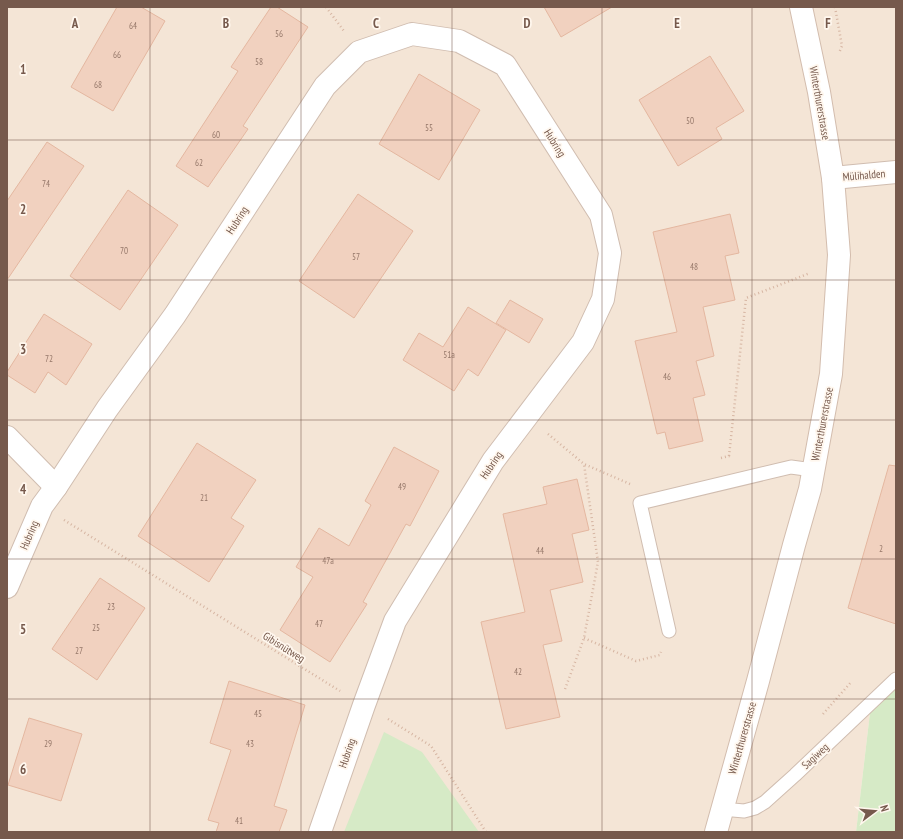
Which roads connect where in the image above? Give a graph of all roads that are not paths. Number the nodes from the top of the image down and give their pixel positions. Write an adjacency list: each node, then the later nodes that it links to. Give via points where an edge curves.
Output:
1 (801, 7): 3 (street, Winterthurerstrasse, via 819,92)
2 (896, 172): 3 (street, Mülihalden)
3 (833, 178): 5 (street, Winterthurerstrasse, via 839,255 836,311 831,374)
4 (7, 437): 6 (street)
5 (813, 470): 8 (lane, via 791,467 640,503); 10 (street, Winterthurerstrasse, via 810,489)
6 (56, 487): 7 (street, Hubring, via 42,506); 11 (street, Hubring, via 107,408 175,315 325,86 359,52 412,34 459,41 505,65 601,215 610,253 603,299 583,342 493,461 395,621)
7 (7, 586)
8 (669, 631)
9 (896, 679): 10 (lane, Sagiweg, via 765,802 744,811)
10 (722, 809): 12 (street, Winterthurerstrasse)
11 (320, 832)
12 (716, 832)

